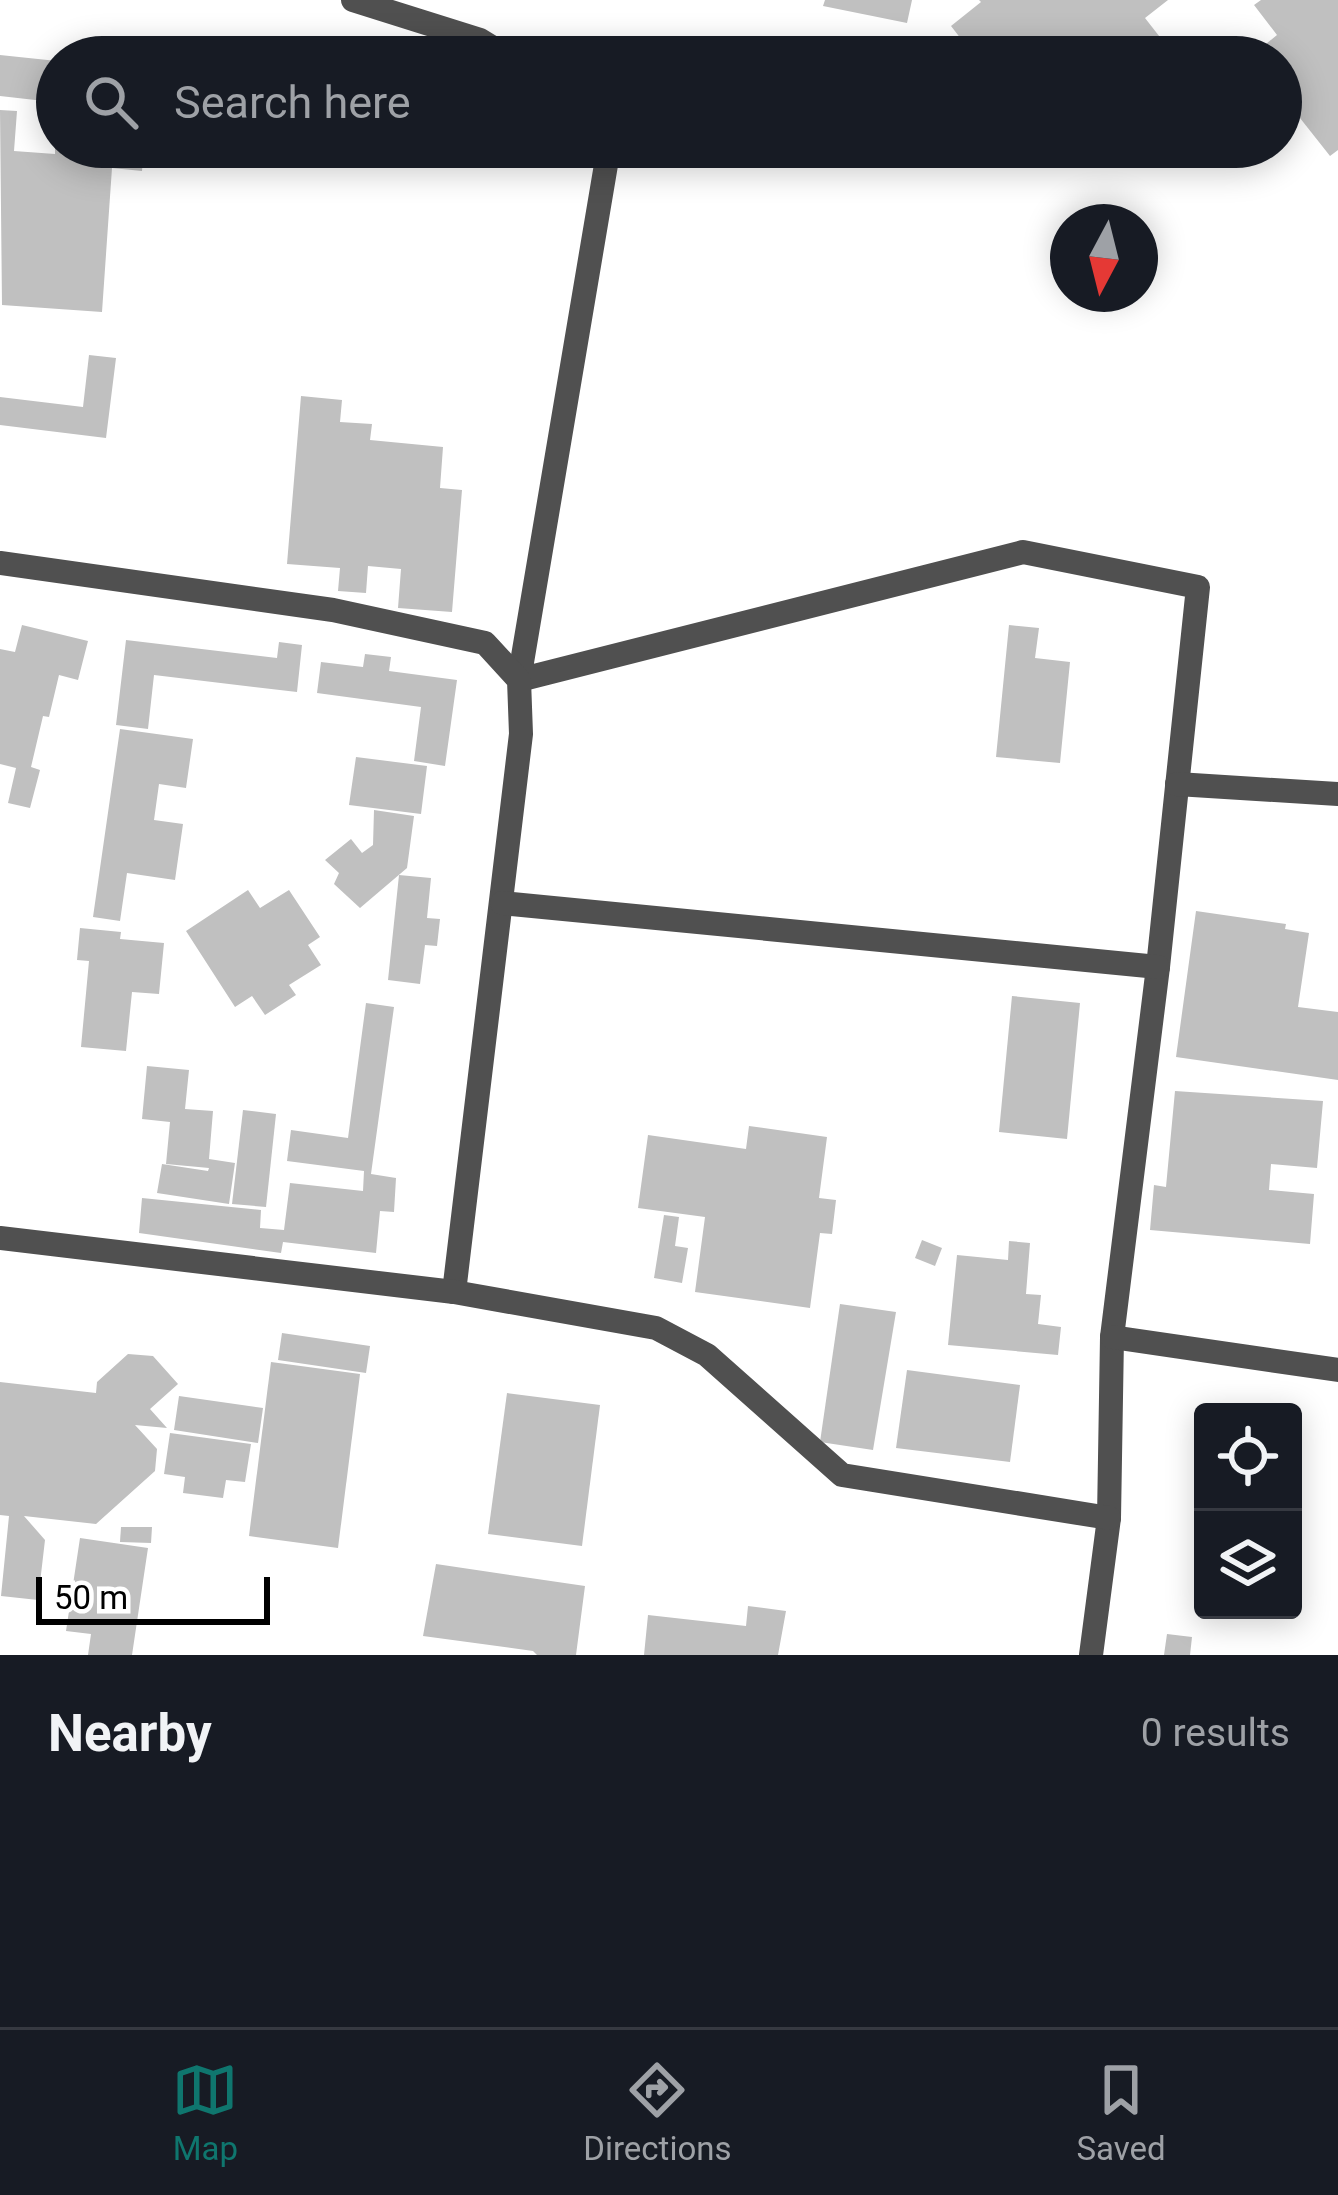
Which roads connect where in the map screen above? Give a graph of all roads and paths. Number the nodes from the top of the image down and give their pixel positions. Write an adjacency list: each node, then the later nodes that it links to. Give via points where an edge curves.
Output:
1 (353, 0): 2 (street)
2 (467, 36)
3 (605, 168): 5 (street)
4 (0, 563): 5 (street, via 439,631 485,643)
5 (519, 680): 6 (street, via 1023,552 1198,587); 8 (street, via 521,734)
6 (1178, 784): 7 (street); 9 (street)
7 (1338, 794)
8 (502, 903): 9 (street); 11 (street)
9 (1159, 967): 12 (street)
10 (0, 1238): 11 (street)
11 (454, 1292): 14 (street, via 656,1328 684,1340 842,1475)
12 (1112, 1336): 13 (street); 14 (street)
13 (1338, 1370)
14 (1109, 1518): 15 (street)
15 (1090, 1655)

